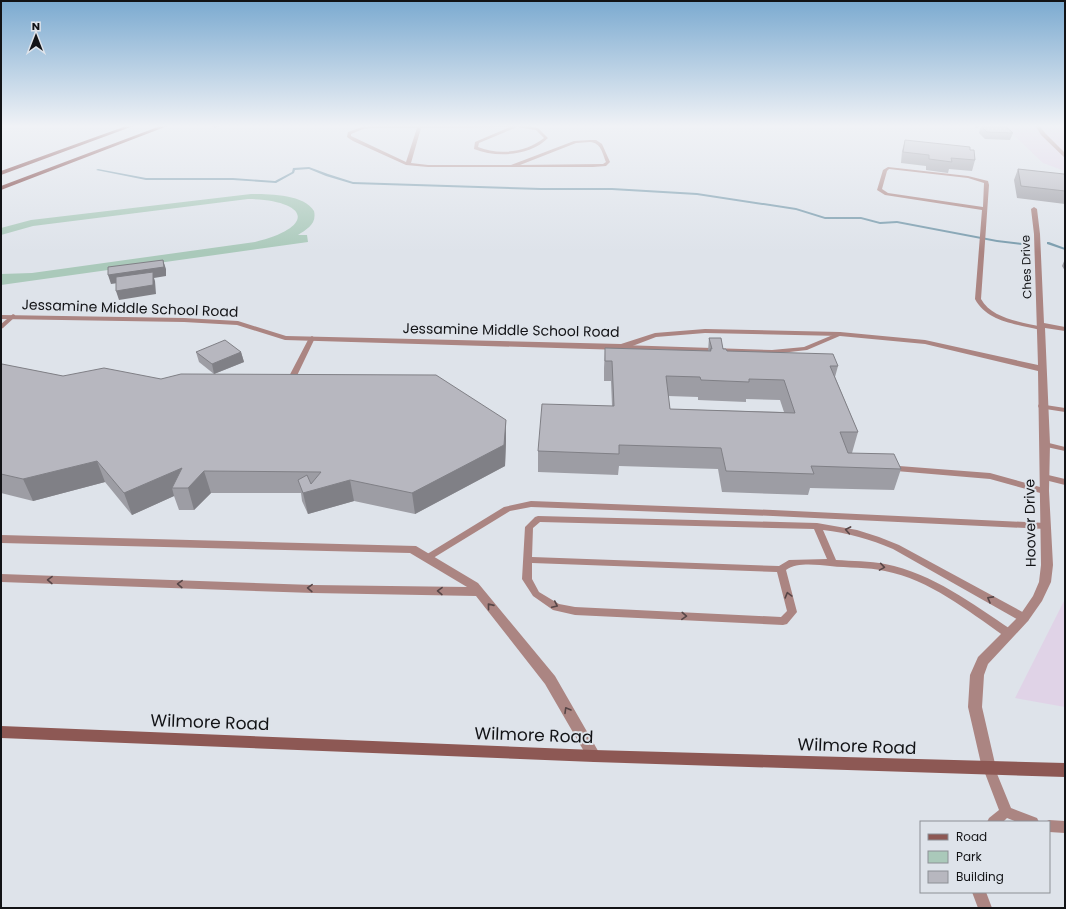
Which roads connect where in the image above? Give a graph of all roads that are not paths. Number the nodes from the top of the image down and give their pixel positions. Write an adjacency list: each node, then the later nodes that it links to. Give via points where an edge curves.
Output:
1 (16, 167): 3 (highway)
2 (54, 167): 4 (highway)
3 (1, 173)
4 (1, 188)
5 (1034, 208): 9 (street, Ches Drive)
6 (985, 209): 6 (lane, via 986,182 968,177 888,168 885,170 879,190 887,194); 9 (lane, via 979,303 996,316)
7 (13, 316): 8 (street, Jessamine Middle School Road); 10 (lane); 13 (street, Jessamine Middle School Road, via 238,323 285,338)
8 (1, 317)
9 (1040, 326): 11 (street); 15 (street, Hoover Drive)
10 (1, 327)
11 (1065, 329)
12 (840, 334): 14 (street, Jessamine Middle School Road, via 705,331 655,335); 14 (lane, via 805,349 772,352); 15 (street, Jessamine Middle School Road, via 925,342)
13 (312, 338): 14 (street, Jessamine Middle School Road); 16 (lane)
14 (622, 347)
15 (1042, 369): 17 (street, Hoover Drive)
16 (289, 384)
17 (1042, 406): 18 (lane); 19 (street, Hoover Drive)
18 (1065, 410)
19 (1045, 444): 20 (lane); 22 (street, Hoover Drive)
20 (1065, 449)
21 (899, 469): 24 (lane, via 990,476)
22 (1044, 477): 23 (lane); 24 (street, Hoover Drive)
23 (1065, 482)
24 (1044, 491): 26 (street, Hoover Drive)
25 (817, 526): 29 (lane, via 538,519 529,527); 30 (lane); 34 (lane, one-way to 25, via 877,538 849,530)
26 (1046, 526): 28 (lane, via 531,504 507,509); 34 (street, Hoover Drive, via 1045,582 1038,598)
27 (1, 539): 28 (street, via 412,549)
28 (426, 558): 33 (street, via 474,586)
29 (528, 560): 31 (lane); 31 (lane, one-way to 31, via 528,579 536,594 556,607 575,611 783,621 792,612)
30 (833, 563): 31 (lane, via 789,564); 35 (lane, one-way to 35, via 884,567 910,574 950,593)
31 (781, 569)
32 (1, 578): 33 (street, one-way to 32)
33 (479, 592): 37 (street, one-way to 33, via 550,680)
34 (1024, 618): 35 (street, Hoover Drive)
35 (1008, 633): 38 (street, Hoover Drive, via 983,662 977,675 975,707)
36 (1, 732): 37 (main road, Wilmore Road)
37 (594, 756): 38 (main road, Wilmore Road)
38 (989, 768): 39 (main road, Wilmore Road); 40 (lane)
39 (1065, 770)
40 (1006, 812): 41 (lane); 42 (lane)
41 (994, 821)
42 (1030, 821)
43 (1050, 826): 44 (lane)
44 (1065, 827)
45 (979, 893): 46 (lane)
46 (985, 908)

